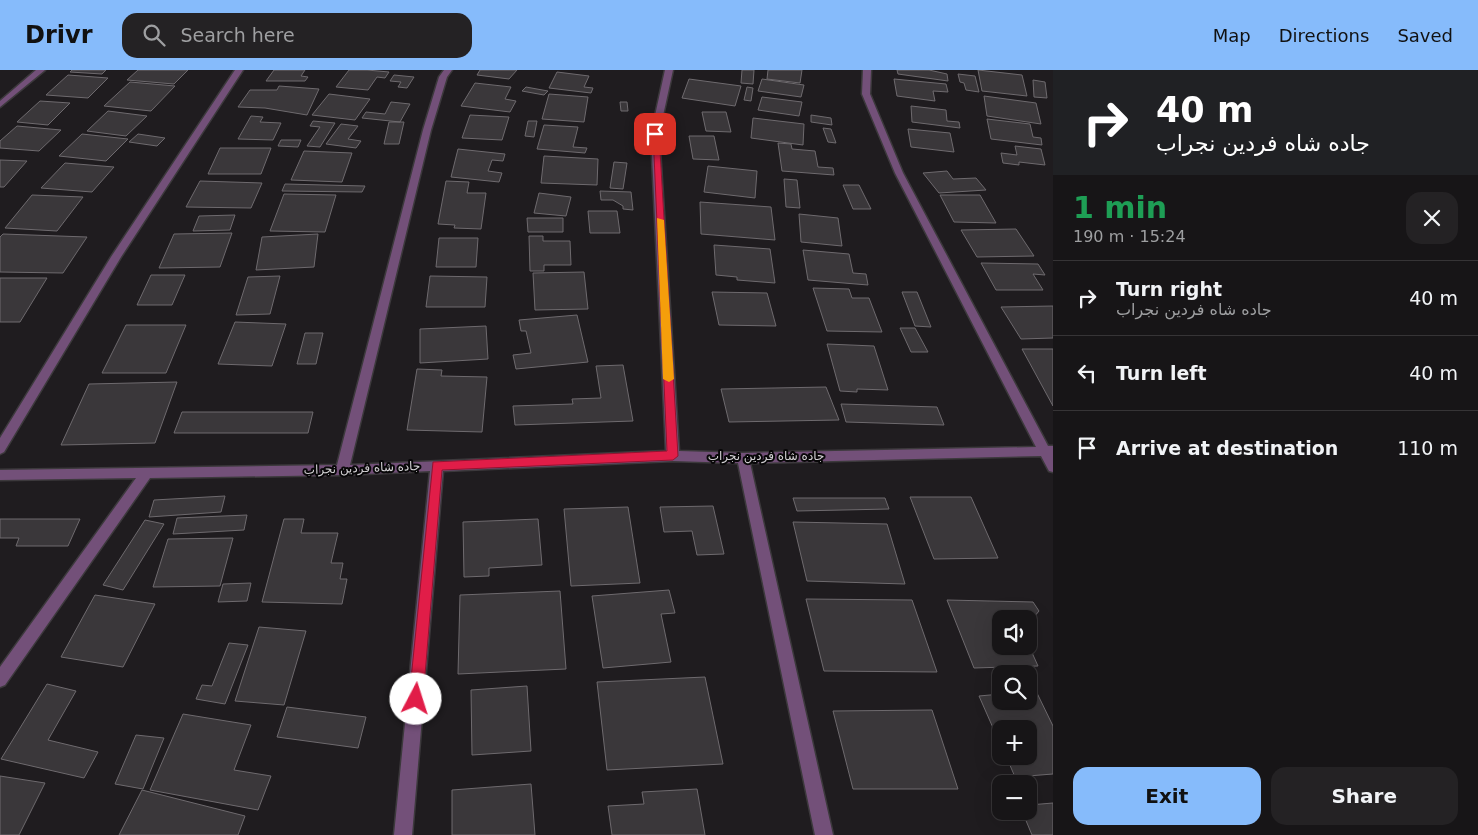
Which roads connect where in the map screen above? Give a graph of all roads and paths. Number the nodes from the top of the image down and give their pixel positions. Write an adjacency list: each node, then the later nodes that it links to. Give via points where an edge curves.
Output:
1 (41, 70): 6 (street)
2 (238, 70): 7 (street, via 116,257)
3 (448, 70): 13 (street, via 427,130)
4 (669, 70): 9 (street, via 655,134)
5 (867, 70): 8 (street, via 866,94 899,173)
6 (0, 104)
7 (0, 449)
8 (1049, 451): 10 (street, جاده شاه فردین نجراب); 12 (street)
9 (673, 456): 10 (street, جاده شاه فردین نجراب); 11 (street, جاده شاه فردین نجراب)
10 (743, 458): 18 (street)
11 (437, 466): 13 (street, جاده شاه فردین نجراب); 17 (street)
12 (1053, 467)
13 (342, 470): 14 (street, جاده شاه فردین نجراب)
14 (147, 472): 15 (street, جاده شاه فردین نجراب); 16 (street)
15 (0, 475)
16 (0, 680)
17 (403, 835)
18 (824, 835)

